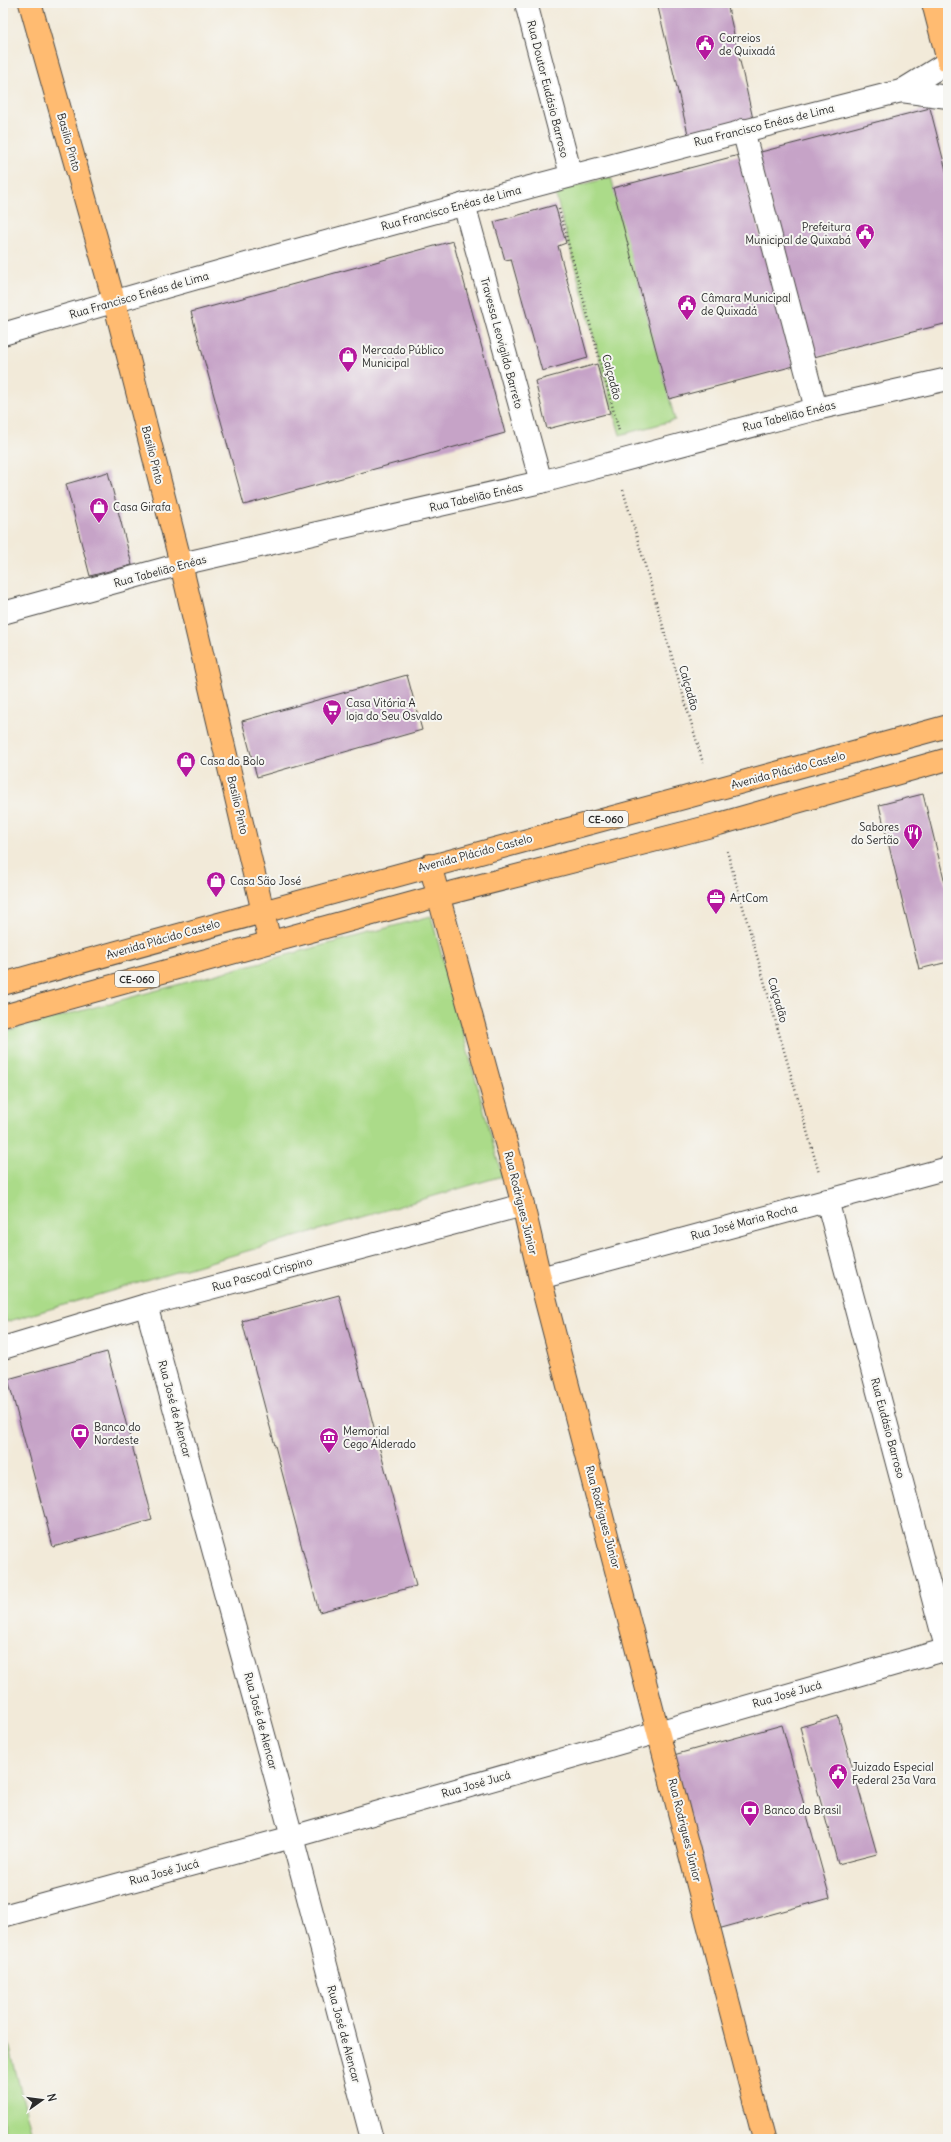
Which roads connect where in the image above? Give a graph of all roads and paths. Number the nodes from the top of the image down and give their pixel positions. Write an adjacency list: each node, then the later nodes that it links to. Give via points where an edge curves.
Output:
1 (30, 3): 10 (main road, Basilio Pinto)
2 (526, 3): 8 (street, Rua Doutor Eudásio Barroso)
3 (933, 3): 4 (main road)
4 (948, 62): 5 (street)
5 (901, 91): 6 (street); 7 (street, Rua Francisco Enéas de Lima)
6 (948, 97)
7 (743, 130): 8 (street, Rua Francisco Enéas de Lima); 13 (street)
8 (561, 178): 9 (street, Rua Francisco Enéas de Lima); 14 (path, Calçadão, via 620,435)
9 (464, 204): 10 (street, Rua Francisco Enéas de Lima); 15 (street, Travessa Leovigildo Barreto)
10 (114, 302): 11 (street, Rua Francisco Enéas de Lima); 16 (main road, Basilio Pinto)
11 (3, 334)
12 (948, 379): 13 (street, Rua Tabelião Enéas)
13 (816, 409): 14 (street, Rua Tabelião Enéas)
14 (615, 462): 15 (street, Rua Tabelião Enéas); 20 (path, Calçadão)
15 (541, 482): 16 (street, Rua Tabelião Enéas)
16 (181, 564): 17 (street, Rua Tabelião Enéas); 24 (main road, Basilio Pinto)
17 (3, 613)
18 (948, 726): 20 (main road, Avenida Plácido Castelo / CE-060)
19 (948, 759): 21 (main road, CE-060)
20 (711, 792): 22 (main road, Avenida Plácido Castelo / CE-060)
21 (719, 824): 23 (main road, CE-060); 29 (path, Calçadão)
22 (430, 865): 23 (main road, Rua Rodrigues Júnior); 24 (main road, Avenida Plácido Castelo / CE-060)
23 (438, 896): 25 (main road, CE-060); 30 (main road, Rua Rodrigues Júnior)
24 (264, 910): 25 (main road, Basilio Pinto); 26 (main road, Avenida Plácido Castelo / CE-060)
25 (270, 942): 27 (main road, CE-060)
26 (3, 984)
27 (3, 1016)
28 (948, 1168): 29 (street, Rua José Maria Rocha)
29 (827, 1200): 31 (street, Rua José Maria Rocha); 34 (street, Rua Eudásio Barroso)
30 (523, 1205): 31 (main road, Rua Rodrigues Júnior); 32 (street, Rua Pascoal Crispino)
31 (540, 1278): 35 (main road, Rua Rodrigues Júnior)
32 (146, 1305): 33 (street, Rua Pascoal Crispino); 36 (street, Rua José de Alencar)
33 (3, 1348)
34 (947, 1651): 35 (street, Rua José Jucá)
35 (659, 1731): 36 (street, Rua José Jucá); 39 (main road, Rua Rodrigues Júnior)
36 (292, 1837): 37 (street, Rua José Jucá); 38 (street, Rua José de Alencar)
37 (3, 1916)
38 (372, 2139)
39 (764, 2139)

